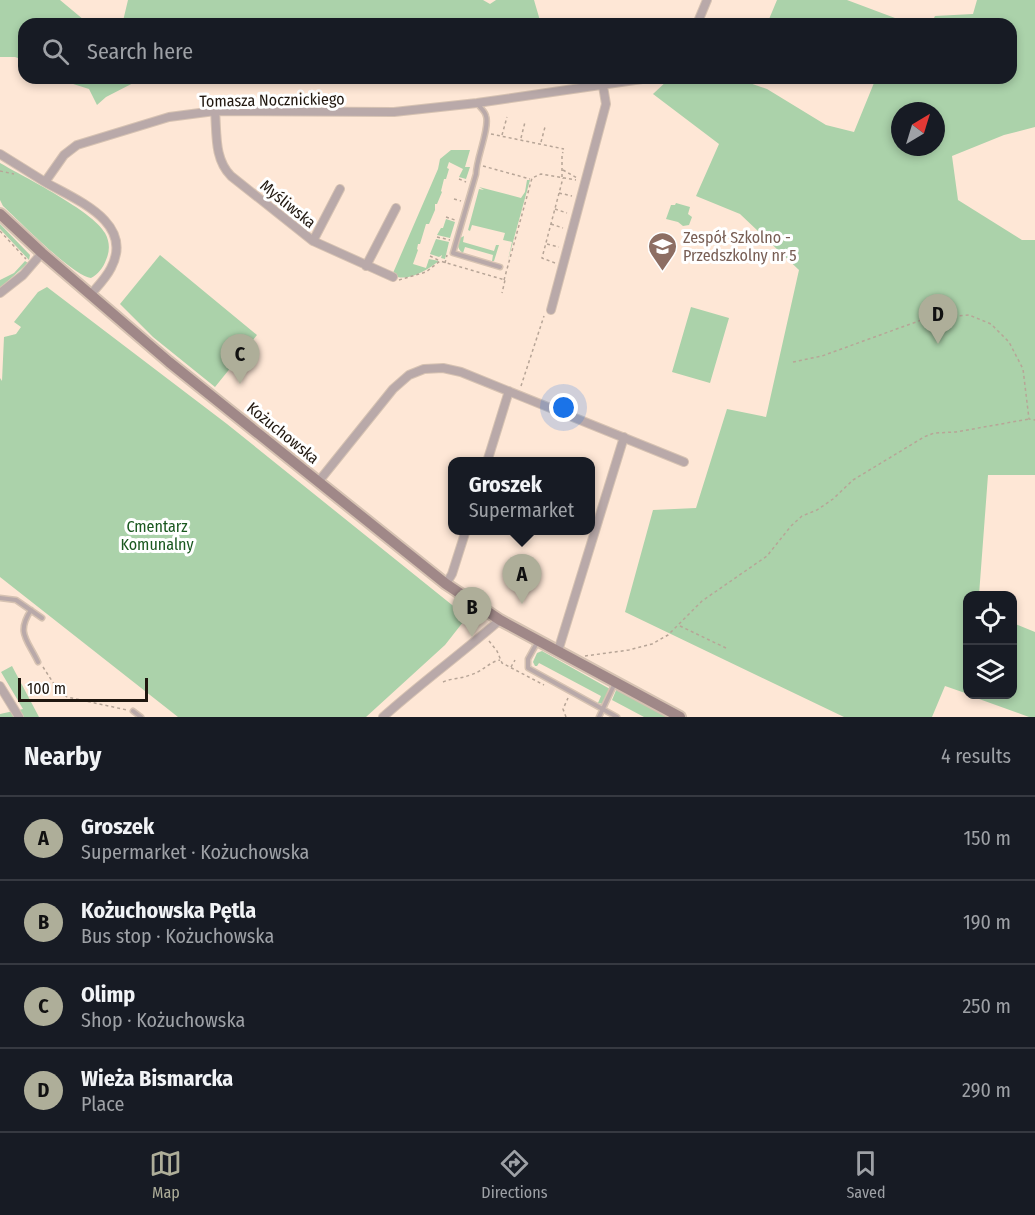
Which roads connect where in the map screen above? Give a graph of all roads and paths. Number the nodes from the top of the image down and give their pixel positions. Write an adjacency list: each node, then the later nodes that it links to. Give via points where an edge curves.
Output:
1 (707, 0): 2 (street)
2 (700, 18)
3 (615, 84): 4 (street, Tomasza Nocznickiego)
4 (603, 86): 5 (street, Tomasza Nocznickiego); 55 (street, via 606,104)
5 (477, 103): 6 (street, Tomasza Nocznickiego, via 394,112); 10 (lane, via 486,116)
6 (215, 111): 22 (street, Tomasza Nocznickiego, via 169,117 77,145 64,155); 40 (street, Myśliwska, via 222,167)
7 (507, 117): 11 (path)
8 (525, 122): 12 (path)
9 (545, 127): 13 (path)
10 (485, 132): 11 (path); 15 (lane)
11 (502, 136): 12 (path)
12 (521, 139): 13 (path)
13 (541, 143): 16 (path, via 564,150)
14 (0, 154): 22 (street)
15 (476, 164): 20 (path); 49 (lane, via 453,253)
16 (562, 169): 19 (path); 19 (path, via 577,180)
17 (0, 171): 18 (path)
18 (17, 174)
19 (563, 177): 20 (path, via 541,174); 25 (path)
20 (531, 179): 51 (path)
21 (459, 180): 23 (path)
22 (45, 182): 54 (street, via 95,211 114,232 116,255 111,269)
23 (467, 182)
24 (340, 189): 40 (street)
25 (560, 193): 26 (path); 30 (path)
26 (573, 196)
27 (454, 198): 28 (path)
28 (462, 201)
29 (396, 208): 48 (street)
30 (555, 209): 31 (path); 35 (path)
31 (568, 213)
32 (0, 214): 43 (main road, Kożuchowska)
33 (446, 217): 34 (path)
34 (456, 220)
35 (551, 224): 36 (path); 41 (path)
36 (564, 228)
37 (0, 231): 45 (path)
38 (437, 237): 39 (path)
39 (451, 240)
40 (313, 241): 48 (street, Myśliwska)
41 (546, 243): 42 (path); 47 (path, via 542,258)
42 (559, 247)
43 (42, 253): 52 (street); 54 (main road, Kożuchowska)
44 (430, 256): 46 (path)
45 (28, 261)
46 (440, 261): 50 (path, via 410,278 400,281); 51 (path)
47 (555, 262)
48 (366, 266): 50 (street, Myśliwska)
49 (500, 267)
50 (393, 277)
51 (504, 280): 53 (path)
52 (0, 293)
53 (502, 293)
54 (91, 294): 64 (main road, Kożuchowska, via 169,362)
55 (548, 313): 57 (path)
56 (793, 362): 59 (path, via 822,356 927,318 969,315 991,324 1009,342 1023,369)
57 (520, 390)
58 (509, 391): 61 (street); 62 (street); 64 (street, via 443,368 409,375 393,389)
59 (1029, 419): 60 (path); 73 (path, via 924,436 853,480 833,500 802,516 767,556 702,601)
60 (1035, 420)
61 (624, 437): 63 (street); 65 (street)
62 (489, 457)
63 (684, 462)
64 (319, 481): 68 (main road, Kożuchowska)
65 (595, 531)
66 (465, 535): 68 (street)
67 (594, 535): 77 (street)
68 (446, 584): 72 (main road, Kożuchowska)
69 (0, 598): 70 (lane, via 16,600)
70 (31, 610): 71 (lane); 81 (lane, via 22,630)
71 (42, 618)
72 (500, 620): 74 (street); 75 (main road, Kożuchowska)
73 (680, 626): 76 (path); 78 (path, via 652,644)
74 (483, 634): 79 (path); 90 (street, via 427,678)
75 (538, 641): 77 (main road, Kożuchowska); 88 (lane, via 528,658 528,668)
76 (728, 649)
77 (558, 651): 78 (main road, Kożuchowska)
78 (573, 659): 84 (main road, Kożuchowska)
79 (501, 660): 82 (path); 83 (path, via 468,676)
80 (515, 660): 82 (path)
81 (38, 662): 89 (path, via 67,697)
82 (511, 668): 86 (path)
83 (443, 682)
84 (616, 682): 88 (lane); 91 (main road, Kożuchowska)
85 (0, 686): 92 (street)
86 (549, 688)
87 (569, 698): 95 (path, via 563,709)
88 (603, 710): 96 (lane); 97 (lane)
89 (133, 711): 93 (lane)
90 (392, 714): 94 (street)
91 (676, 716)
92 (19, 717)
93 (141, 717)
94 (383, 717)
95 (566, 717)
96 (599, 717)
97 (617, 717)

